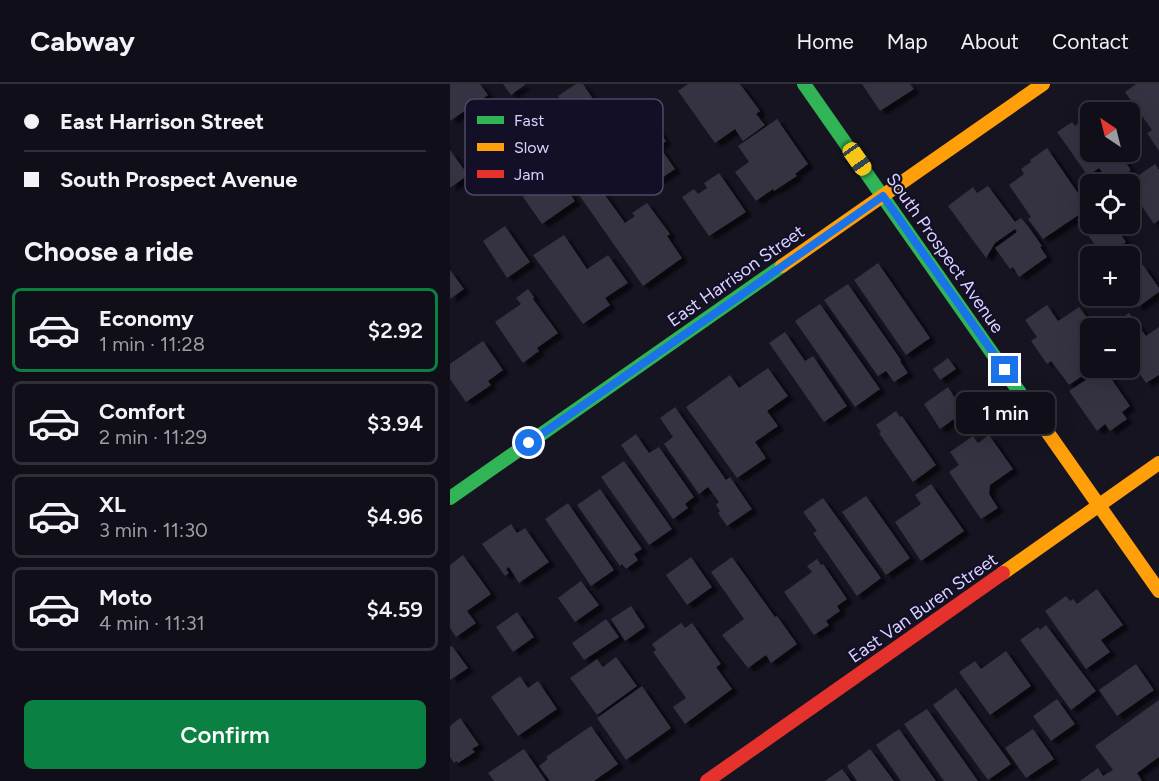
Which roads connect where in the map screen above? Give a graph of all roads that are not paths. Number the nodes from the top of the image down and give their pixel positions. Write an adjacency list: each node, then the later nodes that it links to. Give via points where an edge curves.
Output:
1 (804, 84): 3 (street, South Prospect Avenue)
2 (1043, 84): 3 (street, East Harrison Street)
3 (883, 196): 5 (street, East Harrison Street); 6 (street, South Prospect Avenue)
4 (1159, 464): 6 (street, East Van Buren Street)
5 (450, 498)
6 (1099, 506): 7 (street, South Prospect Avenue); 8 (street, East Van Buren Street)
7 (1159, 591)
8 (707, 781)

